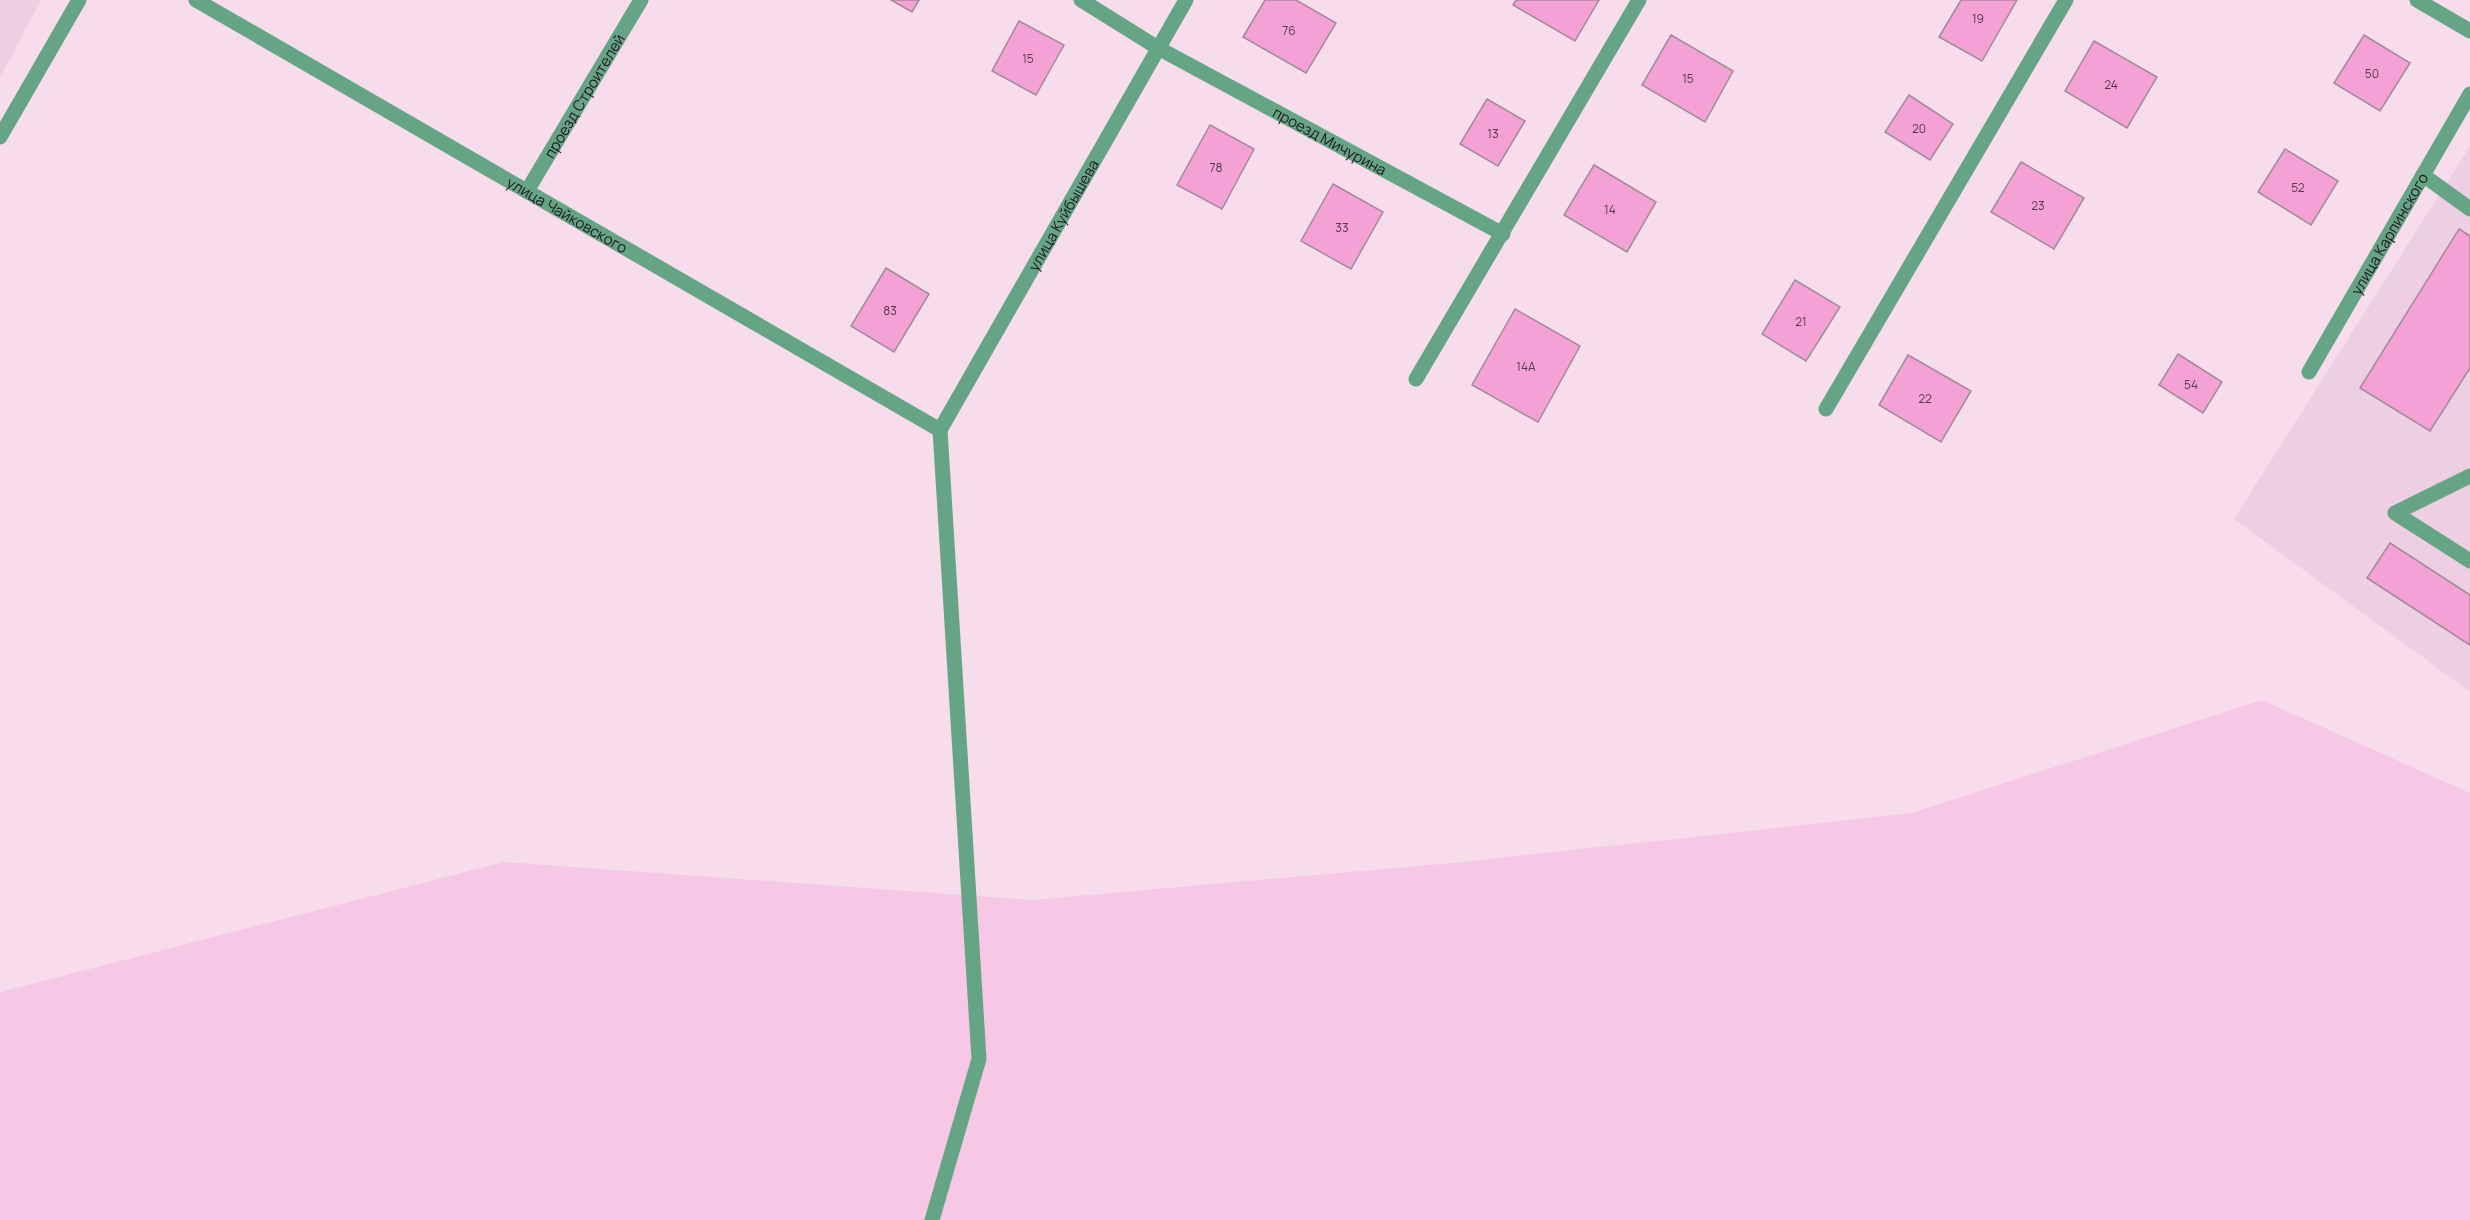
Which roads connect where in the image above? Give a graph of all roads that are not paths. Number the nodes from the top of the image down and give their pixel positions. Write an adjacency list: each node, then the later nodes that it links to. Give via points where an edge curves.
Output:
1 (79, 0): 12 (street)
2 (196, 0): 14 (street, улица Чайковского)
3 (641, 0): 14 (street, проезд Строителей)
4 (1081, 0): 10 (street)
5 (1186, 0): 10 (street, улица Куйбышева)
6 (1639, 0): 16 (street)
7 (2066, 0): 19 (street)
8 (2417, 0): 9 (street)
9 (2470, 31)
10 (1158, 48): 16 (street, проезд Мичурина); 20 (street, улица Куйбышева)
11 (2470, 94): 13 (street, улица Карпинского)
12 (0, 136)
13 (2423, 175): 15 (street); 17 (street, улица Карпинского)
14 (526, 191): 20 (street, улица Чайковского)
15 (2470, 209)
16 (1503, 234): 18 (street)
17 (2308, 372)
18 (1416, 379)
19 (1826, 409)
20 (940, 430): 23 (street, via 979,1059)
21 (2470, 476): 22 (street, via 2395,513)
22 (2470, 561)
23 (932, 1220)

